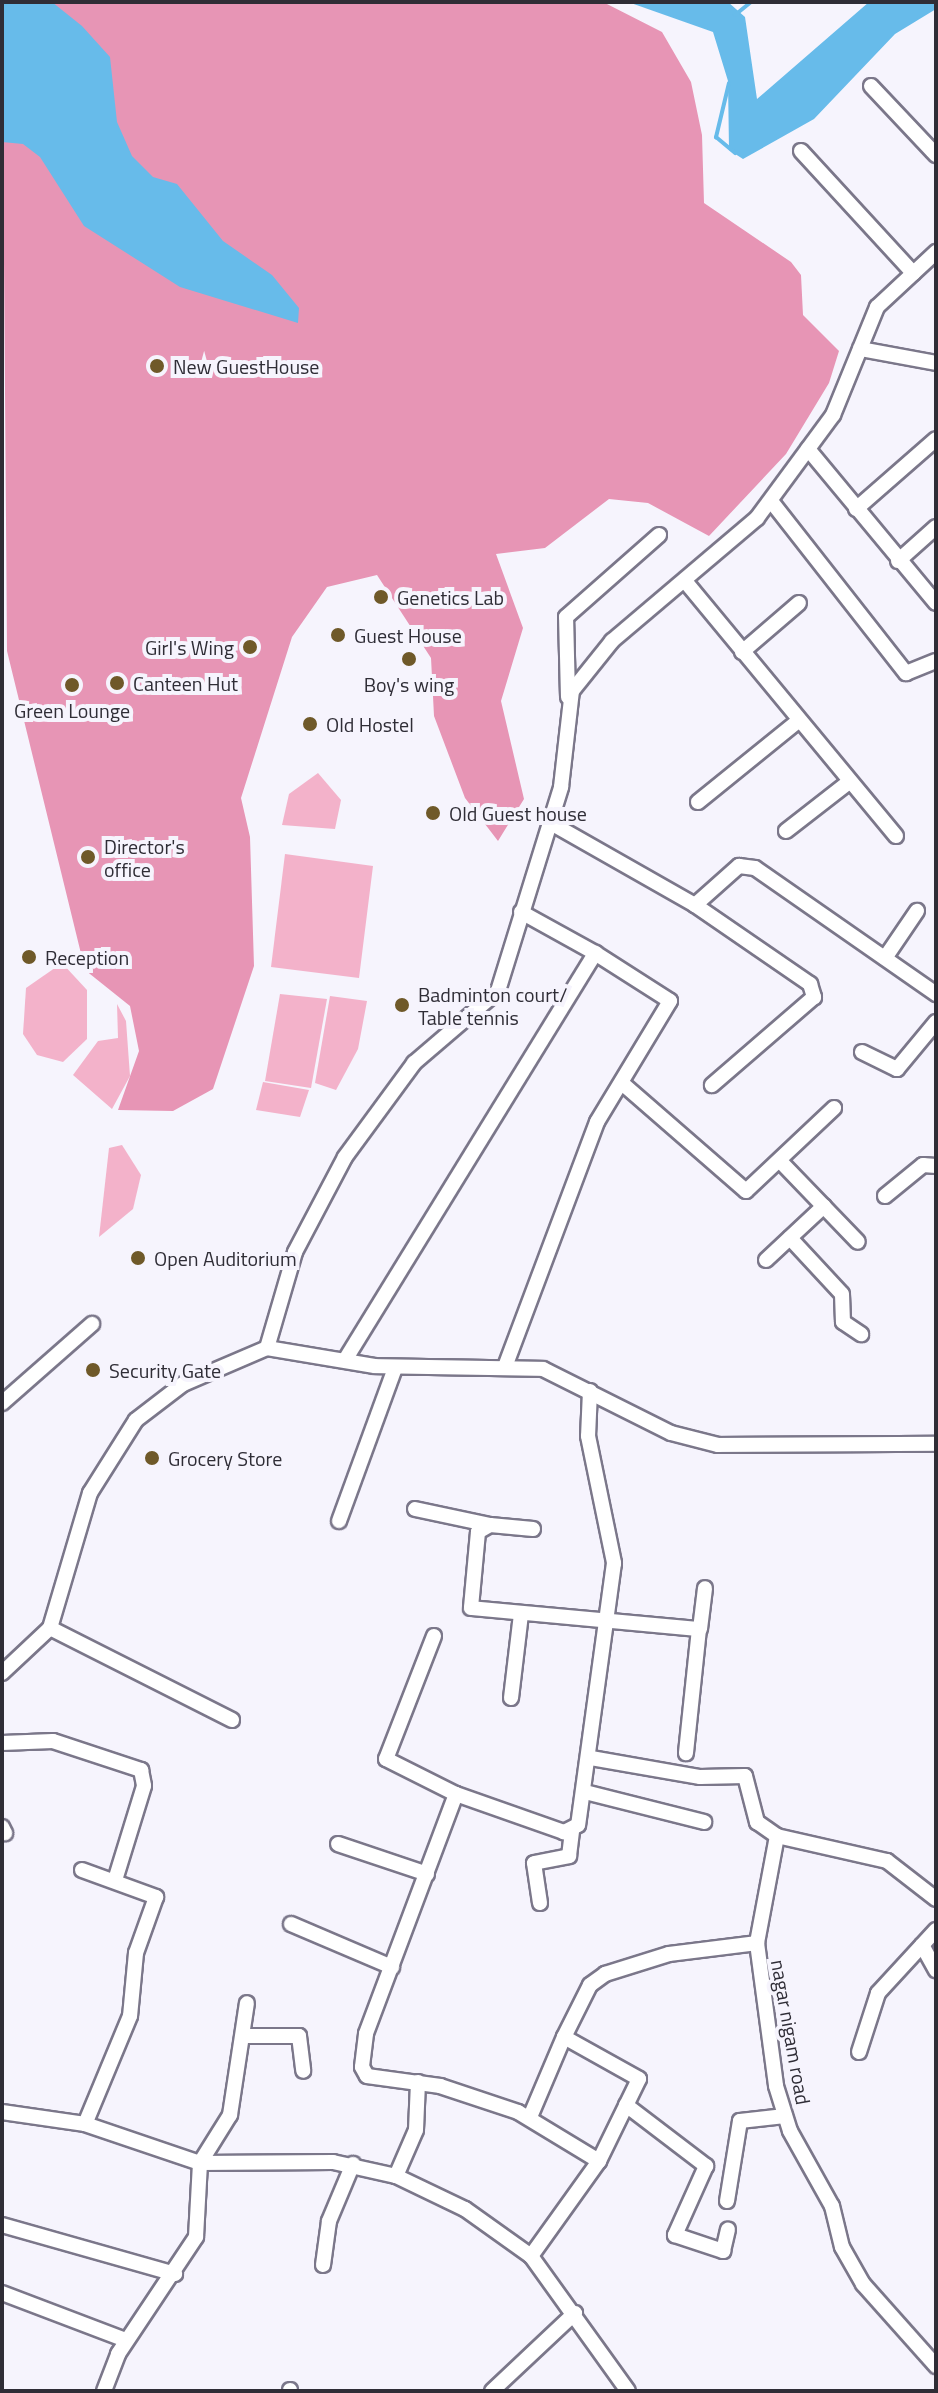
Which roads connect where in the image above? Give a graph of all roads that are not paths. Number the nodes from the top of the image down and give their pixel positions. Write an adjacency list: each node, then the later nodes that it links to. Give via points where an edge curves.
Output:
1 (871, 86): 3 (street)
2 (801, 151): 5 (street)
3 (936, 155)
4 (936, 252): 5 (street)
5 (913, 273): 6 (street, via 877,307)
6 (860, 349): 7 (street); 9 (street, via 839,405)
7 (936, 363)
8 (936, 439): 11 (street)
9 (808, 449): 10 (street); 11 (street)
10 (771, 501): 15 (street); 19 (street, via 906,673)
11 (856, 509): 14 (street)
12 (936, 527): 14 (street)
13 (659, 535): 20 (street, via 566,617)
14 (898, 561): 17 (street)
15 (685, 581): 18 (street); 20 (street, via 612,641)
16 (799, 603): 18 (street)
17 (936, 603)
18 (742, 652): 21 (street)
19 (936, 661)
20 (568, 705): 24 (street, via 563,772)
21 (798, 721): 22 (street); 23 (street)
22 (849, 782): 25 (street); 26 (street)
23 (698, 802)
24 (549, 822): 27 (street); 29 (street)
25 (786, 831)
26 (896, 836)
27 (695, 905): 31 (street, via 747,865); 36 (street, via 810,984 814,997)
28 (917, 911): 31 (street)
29 (521, 912): 30 (street); 47 (street, via 498,991 414,1063 345,1157 295,1252)
30 (595, 953): 35 (street, via 663,990 670,1001); 48 (street)
31 (885, 958): 32 (street)
32 (936, 994)
33 (936, 1022): 34 (street, via 897,1069)
34 (862, 1052)
35 (623, 1084): 38 (street, via 739,1189 753,1189); 49 (street, via 591,1135)
36 (712, 1085)
37 (834, 1108): 38 (street)
38 (780, 1161): 41 (street)
39 (936, 1166): 40 (street, via 923,1165)
40 (885, 1196)
41 (824, 1206): 42 (street); 43 (street)
42 (790, 1238): 44 (street); 46 (street, via 842,1294 843,1322)
43 (858, 1242)
44 (766, 1260)
45 (92, 1324): 52 (street)
46 (861, 1334)
47 (267, 1348): 48 (street); 61 (street, via 158,1399 114,1447 90,1493)
48 (345, 1360): 50 (street)
49 (505, 1367): 50 (street); 51 (street, via 561,1374)
50 (395, 1368): 55 (street)
51 (590, 1391): 53 (street, via 671,1433 718,1445); 60 (street, via 588,1436 614,1563)
52 (2, 1403)
53 (936, 1444)
54 (415, 1509): 56 (street)
55 (339, 1521)
56 (490, 1525): 57 (street); 59 (street, via 478,1532 468,1604)
57 (533, 1529)
58 (705, 1588): 62 (street)
59 (521, 1614): 60 (street); 65 (street)
60 (606, 1622): 62 (street); 69 (street)
61 (50, 1628): 64 (street); 66 (street)
62 (700, 1629): 68 (street)
63 (434, 1636): 71 (street, via 386,1759)
64 (2, 1673)
65 (511, 1698)
66 (232, 1720)
67 (2, 1743): 78 (street, via 53,1741 141,1770 144,1786)
68 (686, 1753)
69 (591, 1758): 70 (street); 74 (street, via 700,1777 745,1776 757,1822)
70 (585, 1792): 72 (street); 73 (street)
71 (456, 1794): 73 (street); 77 (street)
72 (704, 1822)
73 (572, 1831): 80 (street, via 569,1856 534,1863)
74 (777, 1836): 79 (street, via 887,1861); 83 (street, nagar nigam road)
75 (338, 1844): 77 (street)
76 (82, 1870): 78 (street)
77 (427, 1874): 85 (street)
78 (116, 1877): 97 (street, via 156,1897 136,1953 127,2027)
79 (936, 1899)
80 (540, 1903)
81 (291, 1924): 85 (street)
82 (936, 1930): 84 (street)
83 (757, 1943): 89 (street, via 669,1954 605,1974 590,1985); 95 (street, nagar nigam road)
84 (922, 1945): 86 (street); 90 (street, via 878,1993)
85 (392, 1967): 92 (street, via 364,2042 363,2072)
86 (936, 1970)
87 (247, 2003): 88 (street)
88 (243, 2036): 91 (street, via 299,2036); 99 (street, via 224,2134)
89 (564, 2037): 93 (street, via 637,2073); 96 (street)
90 (859, 2052)
91 (303, 2071)
92 (418, 2082): 96 (street); 101 (street, via 416,2130)
93 (626, 2105): 98 (street); 104 (street, via 706,2166 675,2235 723,2251)
94 (2, 2112): 97 (street)
95 (785, 2116): 102 (street, via 740,2121); 111 (street, nagar nigam road, via 863,2284)
96 (530, 2117): 98 (street)
97 (85, 2124): 99 (street)
98 (599, 2161): 105 (street)
99 (200, 2163): 100 (street); 107 (street, via 200,2224)
100 (353, 2164): 101 (street); 106 (street, via 329,2221)
101 (396, 2176): 105 (street, via 465,2209)
102 (727, 2201)
103 (2, 2225): 107 (street)
104 (728, 2230)
105 (531, 2256): 109 (street)
106 (323, 2265)
107 (175, 2274): 110 (street)
108 (2, 2293): 110 (street)
109 (575, 2313): 113 (street); 114 (street)
110 (126, 2340): 112 (street)
111 (936, 2366)
112 (104, 2391)
113 (492, 2391)
114 (628, 2391)

